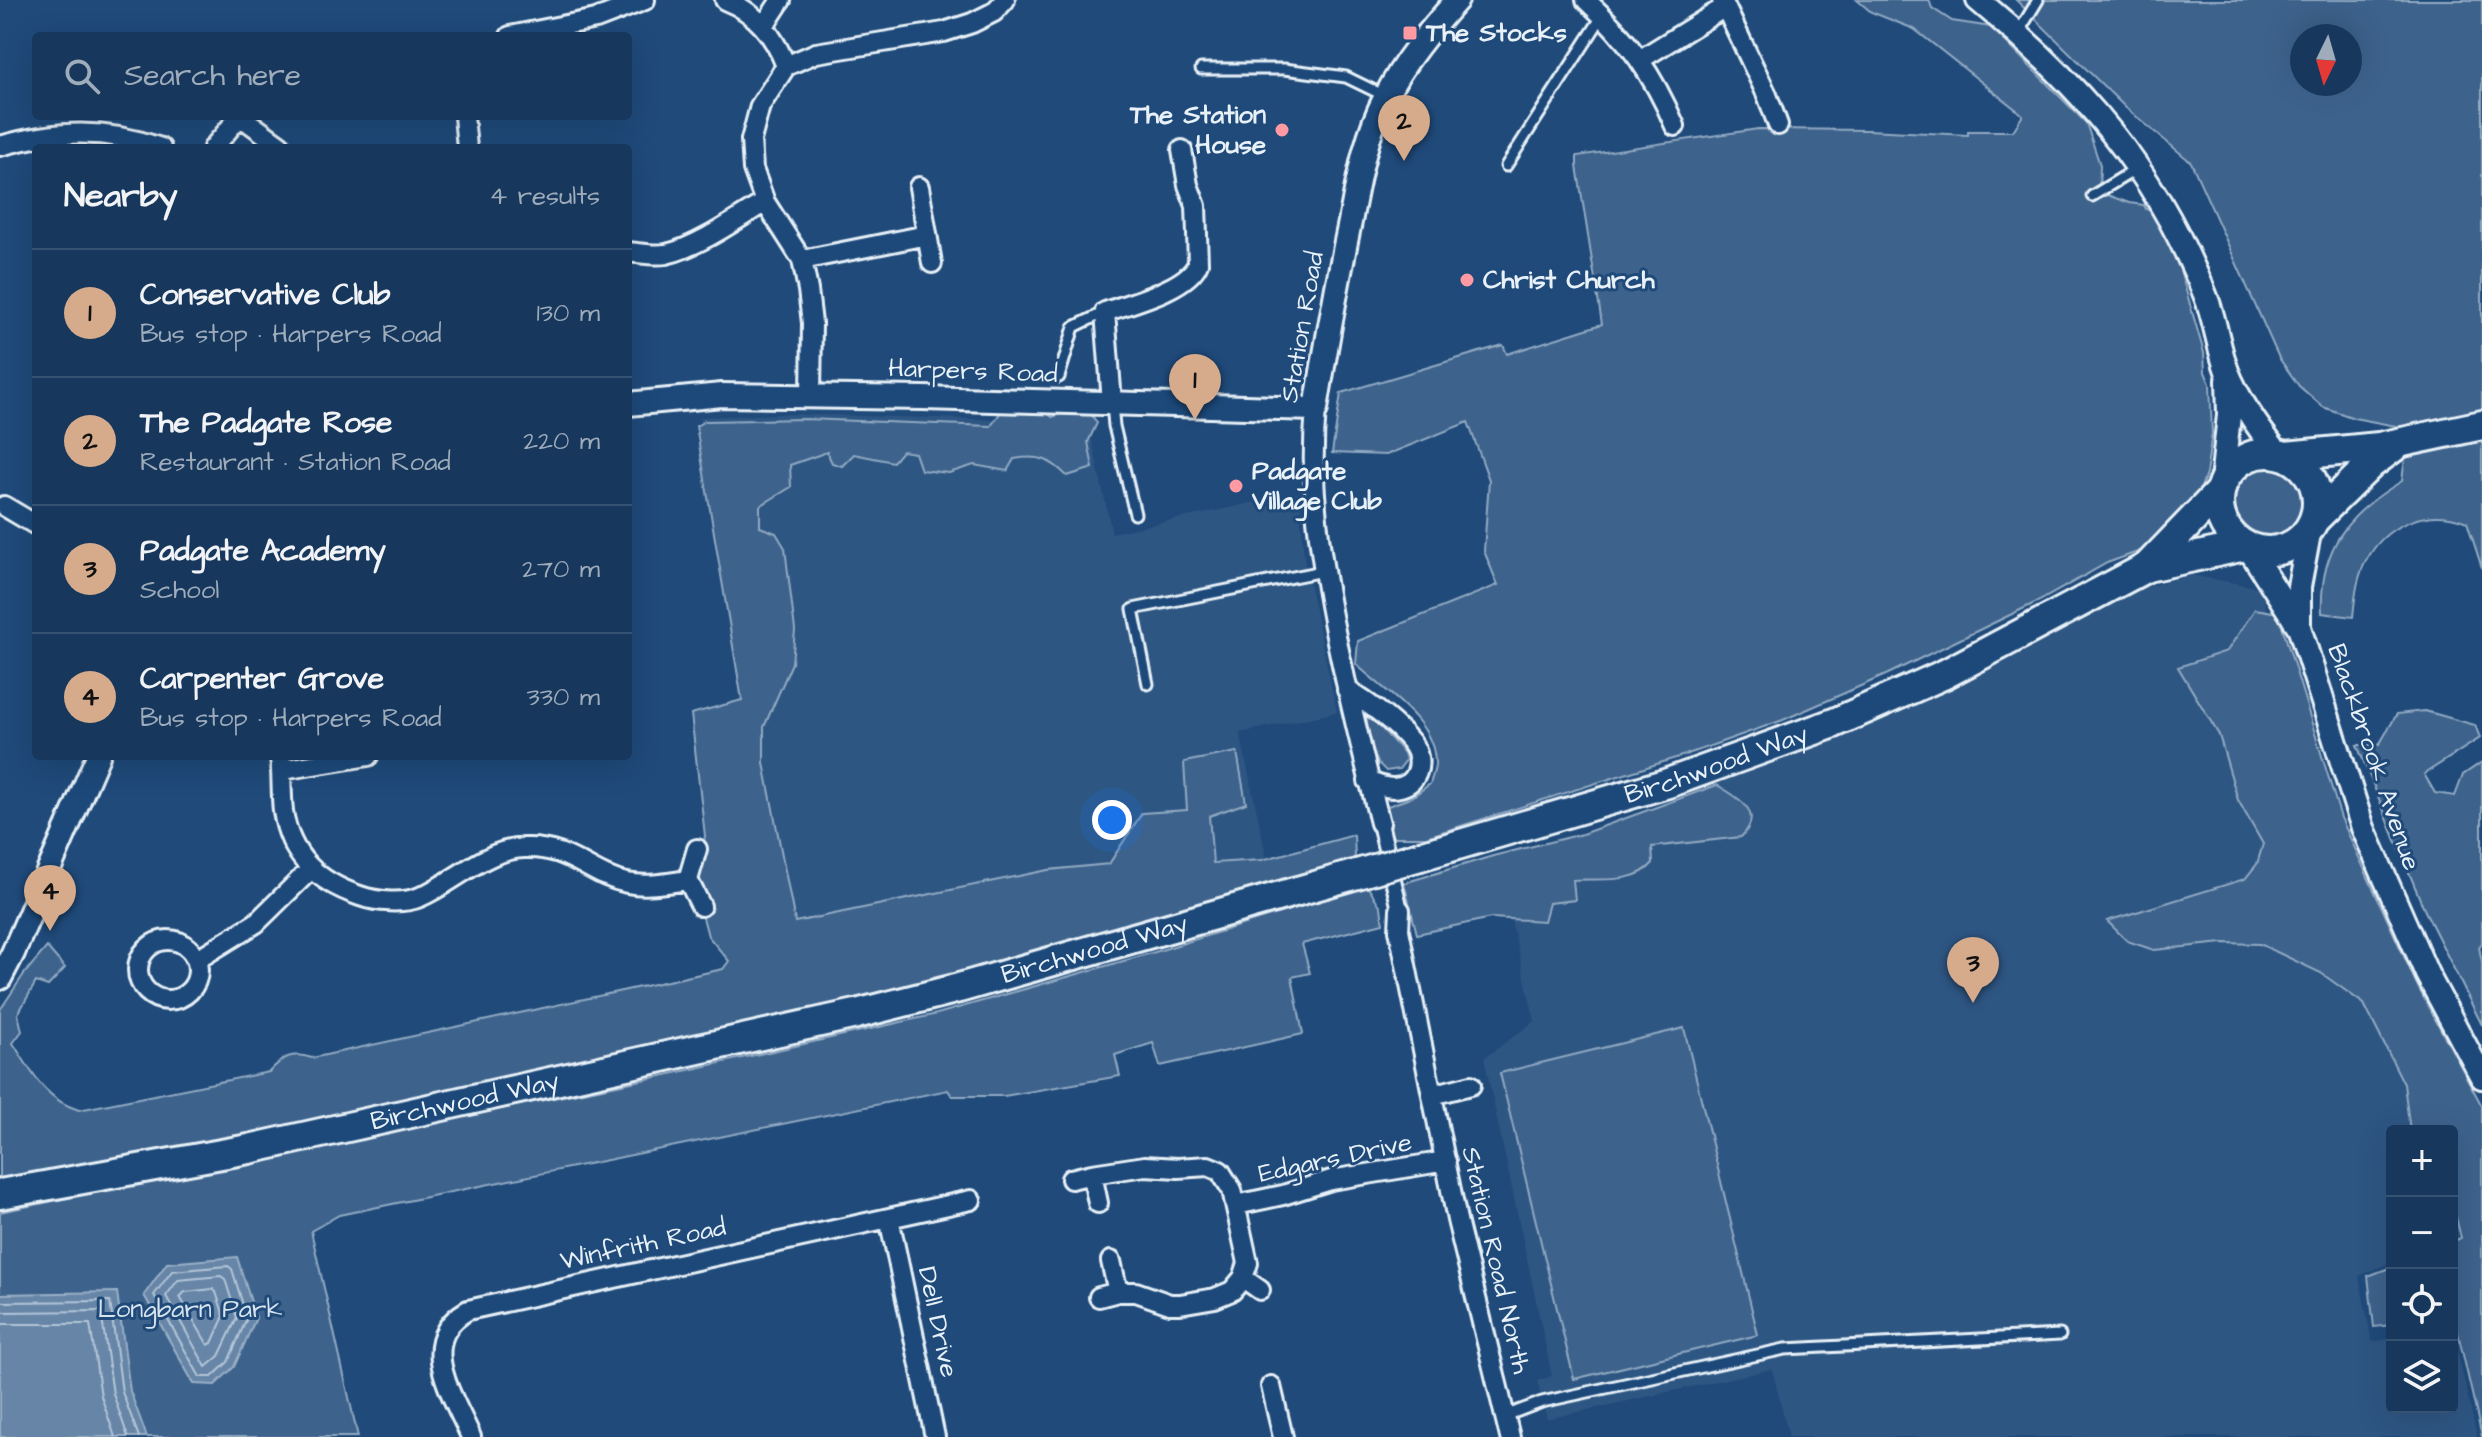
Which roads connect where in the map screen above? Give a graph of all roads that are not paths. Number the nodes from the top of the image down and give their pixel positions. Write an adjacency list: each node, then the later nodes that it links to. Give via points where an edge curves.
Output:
1 (645, 0): 12 (street, via 596,19)
2 (781, 0): 11 (street)
3 (1457, 0): 17 (street, Station Road)
4 (1586, 0): 10 (street)
5 (1978, 0): 13 (street)
6 (2038, 0): 13 (lane)
7 (728, 1): 11 (street)
8 (997, 4): 15 (street, via 972,23 944,32 816,53)
9 (1724, 4): 14 (street); 21 (street)
10 (1603, 15): 14 (street); 29 (lane)
11 (764, 26): 15 (street)
12 (530, 32)
13 (2018, 33): 30 (street, via 2081,94)
14 (1641, 59): 22 (street)
15 (786, 66): 33 (street, via 760,106 751,140 753,169)
16 (1201, 69): 17 (lane, via 1284,69 1346,77)
17 (1385, 96): 44 (street, Station Road, via 1357,188)
18 (237, 120): 24 (street)
19 (246, 120): 25 (street)
20 (464, 120): 26 (street)
21 (1778, 125)
22 (1675, 126)
23 (147, 144): 27 (street, via 81,132 39,135)
24 (216, 144)
25 (279, 144)
26 (467, 144)
27 (0, 146)
28 (1182, 150): 38 (street, via 1196,206 1195,271 1179,284)
29 (1506, 166)
30 (2138, 168): 32 (lane); 39 (street, via 2186,253 2210,309)
31 (919, 187): 34 (street)
32 (2092, 196)
33 (765, 202): 35 (street, via 683,248 665,254); 36 (street)
34 (927, 235): 36 (street); 37 (street)
35 (632, 252)
36 (802, 260): 41 (street, via 812,323)
37 (932, 263)
38 (1105, 312): 40 (lane, via 1074,327); 42 (street)
39 (2227, 371): 47 (street, via 2253,421); 48 (street, via 2229,415)
40 (1059, 377)
41 (811, 395): 42 (street, Harpers Road); 43 (street, Harpers Road, via 722,395)
42 (1112, 403): 44 (street, Harpers Road); 50 (lane)
43 (632, 404)
44 (1316, 409): 55 (street, Station Road, via 1312,469)
45 (2482, 425): 46 (main road)
46 (2399, 444): 47 (main road); 52 (main road, via 2371,464)
47 (2282, 454): 48 (main road, via 2245,458 2231,468); 52 (main road, via 2310,475 2318,505)
48 (2221, 486): 53 (main road, via 2218,507 2223,522); 54 (main road, Birchwood Way)
49 (4, 506): 51 (street)
50 (1135, 514)
51 (32, 523)
52 (2312, 524): 53 (main road, via 2289,547); 56 (street, Blackbrook Avenue, via 2299,587)
53 (2246, 547): 54 (main road, Birchwood Way); 56 (street, Blackbrook Avenue)
54 (2147, 567): 77 (main road, Birchwood Way, bridge, via 1945,674 1834,723 1668,783 1420,856 856,1014 249,1149)
55 (1323, 571): 57 (lane, via 1133,609); 58 (street, Station Road)
56 (2299, 627): 71 (street, Blackbrook Avenue, via 2363,828 2427,974)
57 (1148, 684)
58 (1347, 690): 62 (street, Station Road); 62 (street, via 1411,742 1419,759 1417,775 1405,786 1388,788)
59 (96, 760): 70 (street)
60 (318, 760): 61 (street)
61 (281, 763): 65 (street, via 283,811 291,839)
62 (1368, 781): 63 (street, Station Road)
63 (1380, 823): 68 (street)
64 (697, 849): 66 (street)
65 (310, 870): 66 (street, via 337,889 390,901 417,899 508,849 549,850 627,883); 69 (street, via 256,923)
66 (688, 880): 67 (street)
67 (701, 906)
68 (1400, 910): 73 (street, Station Road North, via 1399,930)
69 (196, 960)
70 (0, 978)
71 (2482, 1077)
72 (1471, 1085): 73 (street)
73 (1432, 1095): 74 (street, Station Road North)
74 (1446, 1161): 80 (street, Edgars Drive, via 1331,1180); 89 (street, Station Road North)
75 (1092, 1174): 76 (street, Edgars Drive); 79 (street); 80 (street, Edgars Drive, via 1145,1166 1214,1167 1229,1183)
76 (1071, 1179)
77 (0, 1194)
78 (971, 1200): 81 (street, Winfrith Road)
79 (1098, 1203)
80 (1236, 1205): 83 (street, Edgars Drive, via 1248,1263)
81 (889, 1218): 90 (street, Winfrith Road, via 468,1310 450,1321 440,1354); 91 (street, Dell Drive)
82 (1111, 1261): 85 (street)
83 (1243, 1278): 84 (street); 85 (street, via 1232,1291 1192,1304)
84 (1260, 1290)
85 (1118, 1292): 86 (street)
86 (1099, 1297)
87 (2060, 1335): 89 (lane, via 1785,1349 1542,1402)
88 (1271, 1386): 92 (street)
89 (1505, 1416): 93 (street, Station Road North)
90 (471, 1437)
91 (935, 1437)
92 (1283, 1437)
93 (1510, 1437)

